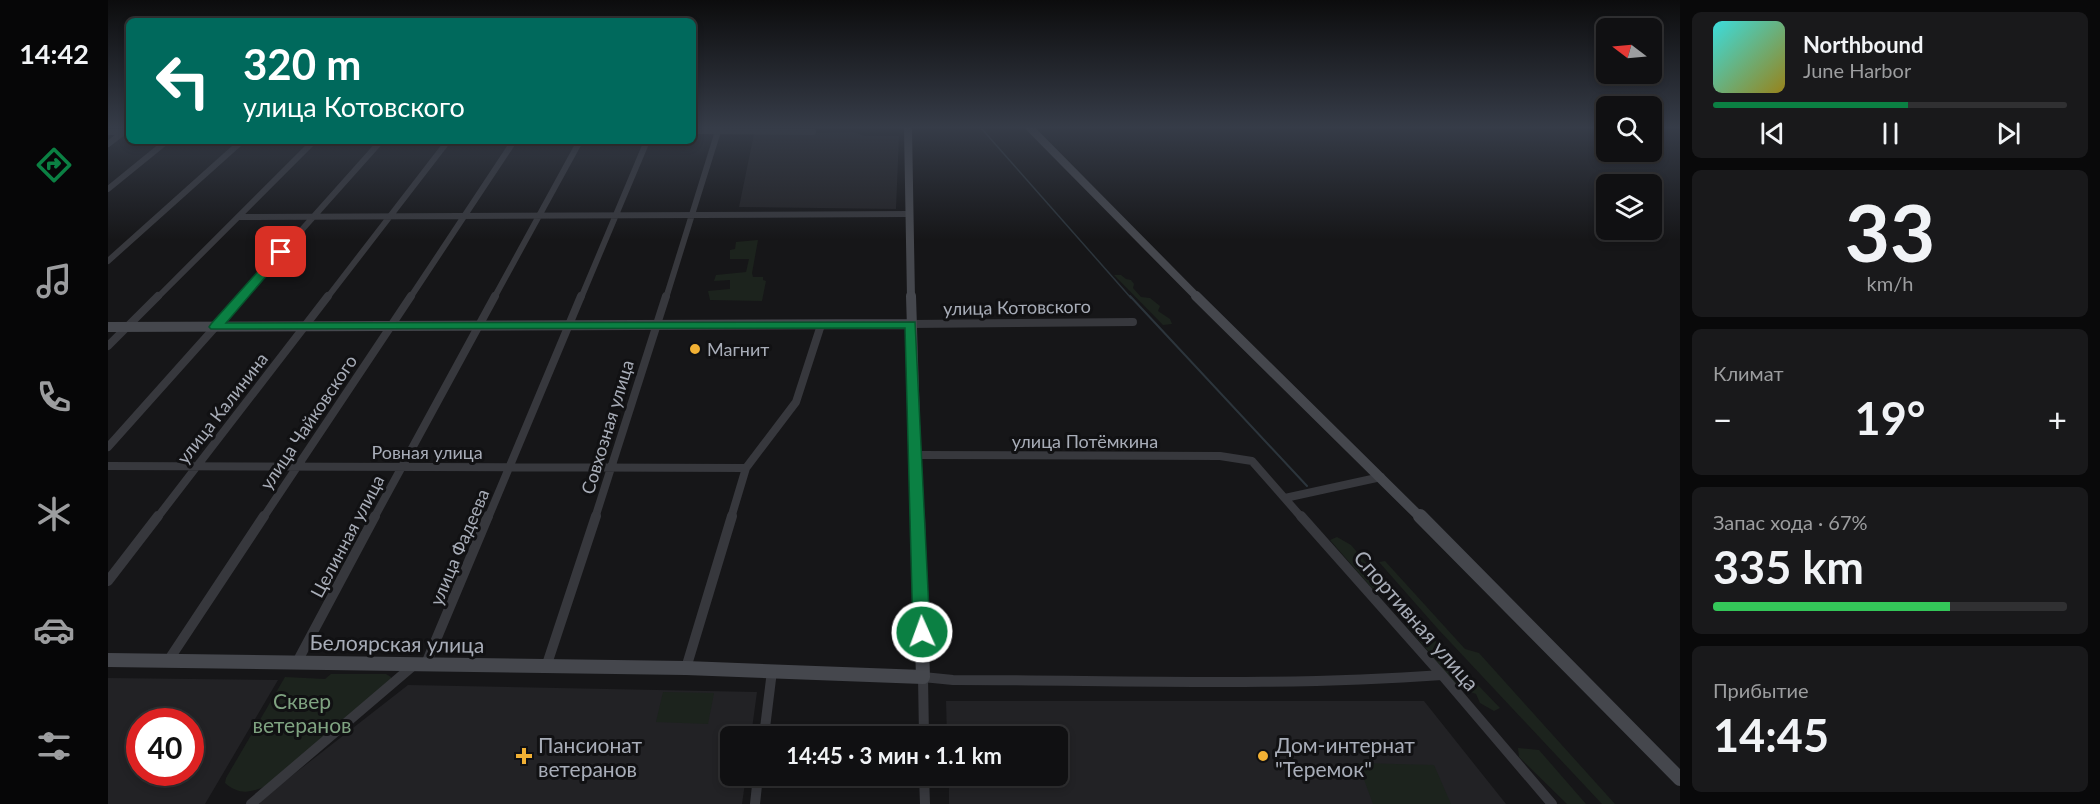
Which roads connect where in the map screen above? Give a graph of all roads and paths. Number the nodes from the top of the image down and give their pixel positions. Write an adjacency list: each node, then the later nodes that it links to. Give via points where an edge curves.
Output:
1 (137, 166): 12 (street)
2 (215, 166): 21 (street)
3 (290, 166): 20 (street)
4 (358, 166): 16 (street)
5 (429, 166): 17 (street, улица Калинина)
6 (498, 166): 18 (street, улица Чайковского)
7 (566, 166): 19 (street, Целинная улица)
8 (636, 166): 14 (street, улица Фадеева)
9 (707, 166): 15 (street, Совхозная улица)
10 (908, 166): 13 (street)
11 (1067, 166): 44 (street)
12 (108, 189)
13 (909, 214): 15 (street); 23 (street)
14 (615, 215): 15 (street); 19 (street); 29 (street, улица Фадеева)
15 (692, 215): 24 (street, Совхозная улица)
16 (312, 216): 17 (street); 20 (street); 32 (street)
17 (390, 216): 18 (street); 26 (street, улица Калинина)
18 (464, 216): 19 (street); 27 (street, улица Чайковского)
19 (538, 216): 28 (street, Целинная улица)
20 (239, 217): 31 (street)
21 (108, 261)
22 (1133, 322): 23 (street, улица Котовского)
23 (911, 324): 25 (street, улица Котовского); 35 (street)
24 (656, 325): 25 (street, улица Котовского); 29 (street, улица Котовского); 42 (street, Совхозная улица)
25 (821, 325): 43 (street, via 796,402)
26 (304, 326): 27 (street, улица Котовского); 32 (street, улица Котовского); 38 (street, улица Калинина)
27 (390, 326): 28 (street, улица Котовского); 39 (street, улица Чайковского)
28 (478, 326): 29 (street, улица Котовского); 40 (street, Целинная улица)
29 (568, 326): 41 (street, улица Фадеева)
30 (108, 327): 31 (street, улица Котовского)
31 (128, 327): 32 (street, улица Котовского); 33 (street)
32 (216, 327): 34 (street)
33 (108, 346)
34 (108, 447)
35 (917, 455): 36 (street, улица Потёмкина, via 1220,456); 55 (street)
36 (1252, 461): 45 (street, Спортивная улица)
37 (108, 466): 38 (street, Ровная улица)
38 (196, 466): 39 (street, Ровная улица); 46 (street, улица Калинина)
39 (297, 467): 40 (street, Ровная улица); 48 (street, улица Чайковского)
40 (401, 467): 41 (street, Ровная улица); 49 (street, Целинная улица)
41 (509, 467): 42 (street, Ровная улица); 50 (street, улица Фадеева)
42 (612, 468): 43 (street, Ровная улица); 51 (street, Совхозная улица)
43 (746, 468): 52 (street)
44 (1381, 477): 45 (street); 58 (street)
45 (1285, 498): 54 (street, Спортивная улица)
46 (108, 581)
47 (108, 660): 48 (street, Белоярская улица)
48 (168, 661): 49 (street, Белоярская улица)
49 (297, 662): 50 (street, Белоярская улица)
50 (419, 666): 51 (street, Белоярская улица); 61 (street)
51 (546, 667): 52 (street, Белоярская улица)
52 (686, 668): 53 (street, Белоярская улица)
53 (772, 671): 55 (street, Белоярская улица); 56 (street)
54 (1442, 675): 55 (street, via 1184,683); 64 (street, Спортивная улица)
55 (923, 677): 57 (street)
56 (765, 726)
57 (924, 726)
58 (1680, 779)
59 (757, 786): 62 (street)
60 (924, 786): 63 (street)
61 (251, 804)
62 (754, 804)
63 (925, 804)
64 (1552, 804)

